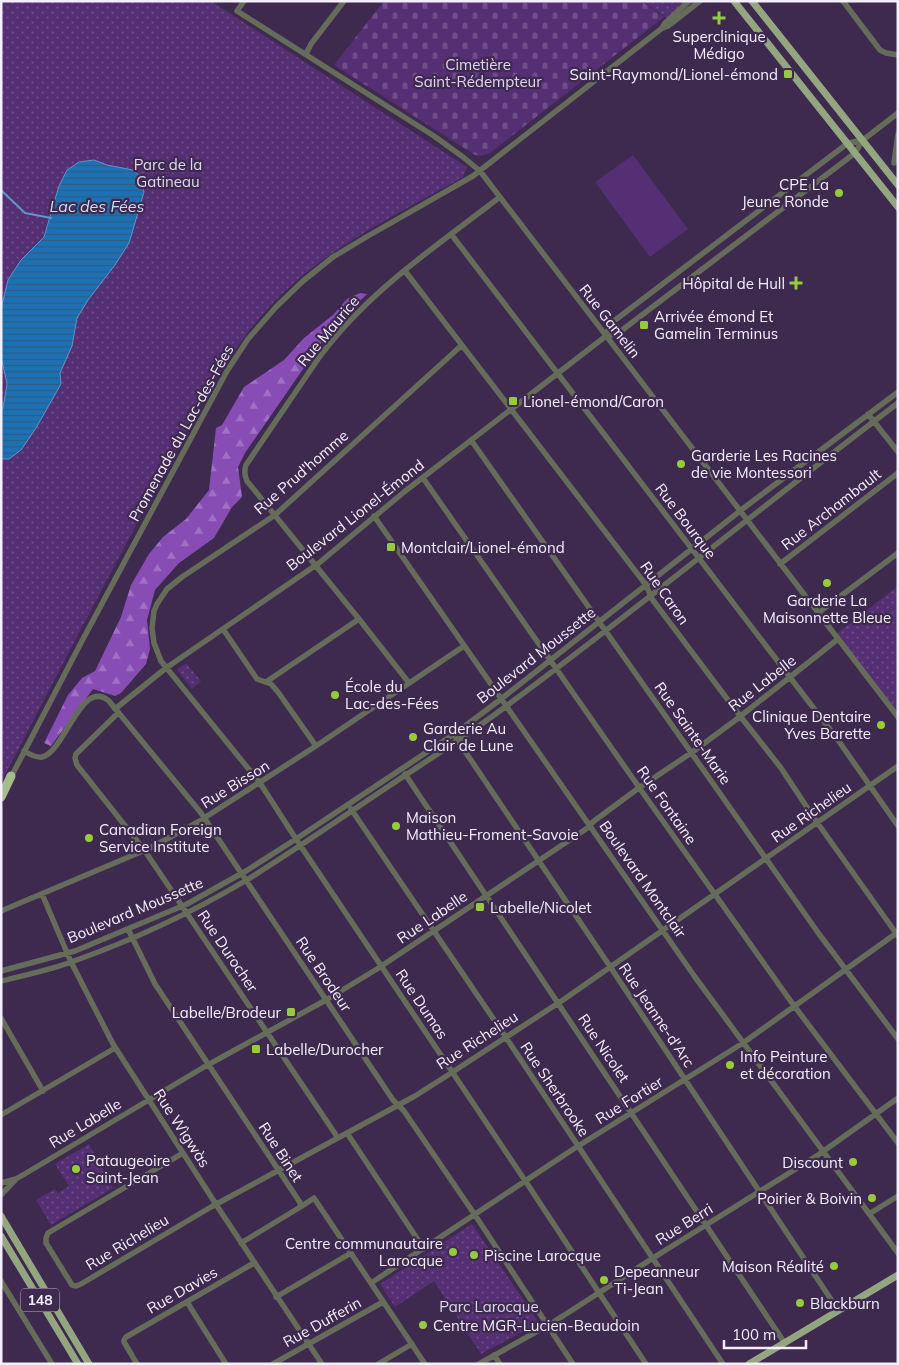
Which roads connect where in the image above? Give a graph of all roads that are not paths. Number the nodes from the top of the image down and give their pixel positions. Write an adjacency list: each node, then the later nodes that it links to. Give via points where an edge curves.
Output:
1 (244, 1): 9 (street, Rue Gamelin, via 237,11)
2 (344, 1): 9 (street)
3 (689, 1): 8 (street)
4 (700, 1): 8 (street)
5 (734, 1): 14 (main road)
6 (752, 1): 13 (main road)
7 (843, 1): 10 (street, via 880,50)
8 (662, 29): 17 (street, Promenade du Lac-des-Fées)
9 (306, 54): 17 (street, Rue Gamelin, via 434,136)
10 (898, 55)
11 (898, 113): 13 (street)
12 (898, 134): 16 (street)
13 (863, 140): 14 (street, Boulevard Lionel-Émond); 15 (street, Boulevard Lionel-Émond); 18 (main road)
14 (848, 143): 15 (main road); 23 (street, Boulevard Lionel-Émond, via 610,324)
15 (855, 153): 20 (main road); 23 (street, Boulevard Lionel-Émond, via 617,334)
16 (894, 164)
17 (480, 171): 19 (street, Rue Gamelin); 67 (street, Promenade du Lac-des-Fées, via 334,257 276,307 248,340 227,371)
18 (898, 185)
19 (500, 197): 21 (street, Rue Maurice); 23 (street, Rue Gamelin)
20 (898, 207)
21 (451, 234): 22 (street, Rue Maurice); 25 (street, Rue Bourque)
22 (405, 271): 24 (street, Rue Caron); 36 (street, Rue Maurice, via 362,308 327,346 246,465 244,474 247,481)
23 (606, 336): 25 (street, Boulevard Lionel-Émond); 35 (street, Rue Gamelin)
24 (462, 345): 28 (street, Rue Caron); 36 (street, Rue Prud'homme)
25 (558, 374): 28 (street, Boulevard Lionel-Émond); 39 (street, Rue Bourque)
26 (898, 392): 29 (street, Boulevard Moussette)
27 (898, 403): 30 (street, Boulevard Moussette)
28 (512, 410): 31 (street, Boulevard Lionel-Émond); 44 (street, Rue Caron)
29 (868, 414): 30 (street); 35 (street, Boulevard Moussette)
30 (874, 421): 32 (street); 38 (street, Boulevard Moussette)
31 (471, 440): 34 (street, Boulevard Lionel-Émond); 48 (street, Rue Sainte-Marie)
32 (898, 452)
33 (898, 473): 42 (street, Rue Archambault)
34 (423, 478): 37 (street, Boulevard Lionel-Émond); 53 (street, Rue Fontaine)
35 (740, 511): 38 (street, Rue Gamelin); 39 (street, Boulevard Moussette)
36 (275, 515): 43 (street, Rue Maurice); 54 (street, Rue Prud'homme, via 182,577 161,597 154,612 152,628 156,651)
37 (374, 516): 43 (street, Boulevard Lionel-Émond); 52 (street, Boulevard Montclair)
38 (747, 519): 41 (street, Boulevard Moussette); 42 (street, Rue Gamelin)
39 (691, 549): 41 (street, Rue Bourque); 44 (street, Boulevard Moussette)
40 (898, 553): 46 (street)
41 (698, 558): 45 (street, Boulevard Moussette); 56 (street, Rue Bourque)
42 (780, 564): 46 (street, Rue Gamelin)
43 (315, 565): 47 (street, Rue Maurice); 49 (street, Boulevard Lionel-Émond)
44 (646, 585): 45 (street, Rue Caron); 48 (street, Boulevard Moussette)
45 (650, 596): 50 (street, Boulevard Moussette); 62 (street, Rue Caron)
46 (818, 613): 51 (street, Rue Gamelin)
47 (359, 619): 57 (street); 58 (street, Rue Maurice)
48 (599, 622): 50 (street, Rue Sainte-Marie); 53 (street, Boulevard Moussette)
49 (223, 630): 54 (street, Boulevard Lionel-Émond); 57 (street, via 257,679)
50 (605, 631): 55 (street, Boulevard Moussette); 68 (street, Rue Sainte-Marie)
51 (838, 639): 56 (street, Rue Labelle); 63 (street, Rue Gamelin)
52 (464, 646): 58 (street, Rue Bisson); 59 (street, Boulevard Montclair)
53 (550, 660): 55 (street, Rue Fontaine); 59 (street, Boulevard Moussette)
54 (166, 668): 61 (street, Boulevard Lionel-Émond); 74 (street, Rue Dumas)
55 (556, 668): 60 (street, Boulevard Moussette); 76 (street, Rue Fontaine)
56 (790, 677): 62 (street, Rue Labelle); 75 (street, Rue Bourque)
57 (266, 682): 66 (street, via 278,692)
58 (409, 683): 66 (street, Rue Bisson)
59 (501, 699): 60 (street, Boulevard Montclair); 64 (street, Boulevard Moussette)
60 (506, 707): 65 (street, Boulevard Moussette); 82 (street, Boulevard Montclair)
61 (117, 711): 67 (street, Rue Brodeur, via 106,698 93,697 81,708 51,752 37,757); 69 (street, Boulevard Lionel-Émond); 80 (street, Rue Brodeur)
62 (740, 716): 68 (street, Rue Labelle); 81 (street, Rue Caron)
63 (898, 717)
64 (453, 734): 65 (street, Rue Jeanne-d'Arc); 71 (street, Boulevard Moussette)
65 (458, 741): 72 (street, Boulevard Moussette); 88 (street, Rue Jeanne-d'Arc)
66 (316, 746): 74 (street, Rue Bisson)
67 (24, 752): 73 (street, Promenade du Lac-des-Fées)
68 (691, 753): 76 (street, Rue Labelle); 87 (street, Rue Sainte-Marie)
69 (75, 758): 86 (street, Rue Durocher, via 77,765)
70 (898, 766): 75 (street, Rue Richelieu)
71 (402, 769): 72 (street, Rue Nicolet); 78 (street, Boulevard Moussette)
72 (406, 775): 79 (street, Boulevard Moussette); 93 (street, Rue Nicolet)
73 (11, 776): 77 (highway)
74 (260, 783): 80 (street, Rue Bisson); 84 (street, Rue Dumas)
75 (870, 786): 81 (street, Rue Richelieu); 83 (street, Rue Bourque)
76 (639, 788): 82 (street, Rue Labelle); 92 (street, Rue Fontaine)
77 (1, 796)
78 (348, 804): 79 (street, Rue Sherbrooke); 84 (street, Boulevard Moussette)
79 (353, 811): 85 (street, Boulevard Moussette); 98 (street, Rue Sherbrooke)
80 (204, 818): 86 (street, Rue Bisson); 89 (street, Rue Brodeur)
81 (818, 822): 87 (street, Rue Richelieu); 100 (street, Rue Caron)
82 (590, 825): 88 (street, Rue Labelle); 99 (street, Boulevard Montclair)
83 (898, 826)
84 (296, 839): 85 (street, Rue Dumas); 89 (street, Boulevard Moussette)
85 (300, 846): 90 (street, Boulevard Moussette); 104 (street, Rue Dumas)
86 (145, 850): 91 (street, Rue Bisson); 94 (street, Rue Durocher)
87 (766, 858): 92 (street, Rue Richelieu); 106 (street, Rue Sainte-Marie)
88 (538, 861): 93 (street, Rue Labelle); 105 (street, Rue Jeanne-d'Arc)
89 (241, 874): 90 (street, Rue Brodeur); 94 (street, Boulevard Moussette)
90 (246, 880): 96 (street, Boulevard Moussette); 109 (street, Rue Brodeur)
91 (42, 894): 95 (street, Rue Bisson); 102 (street, Rue Wìgwàs)
92 (714, 894): 99 (street, Rue Richelieu); 111 (street, Rue Fontaine)
93 (486, 895): 98 (street, Rue Labelle); 110 (street, Rue Nicolet)
94 (182, 906): 96 (street, Rue Durocher); 97 (street, Boulevard Moussette)
95 (1, 911)
96 (187, 913): 101 (street, Boulevard Moussette); 113 (street, Rue Durocher)
97 (128, 929): 101 (street, Rue Binet); 102 (street, Boulevard Moussette)
98 (434, 930): 104 (street, Rue Labelle); 114 (street, Rue Sherbrooke)
99 (663, 930): 105 (street, Rue Richelieu); 116 (street, Boulevard Montclair)
100 (897, 934): 106 (street, Rue Fortier)
101 (132, 938): 103 (street, Boulevard Moussette); 118 (street, Rue Binet, via 155,984)
102 (67, 953): 103 (street, Rue Wìgwàs); 107 (street, Boulevard Moussette)
103 (71, 962): 108 (street, Boulevard Moussette); 117 (street, Rue Wìgwàs)
104 (382, 966): 109 (street, Rue Labelle); 119 (street, Rue Dumas)
105 (610, 967): 110 (street, Rue Richelieu); 120 (street, Rue Jeanne-d'Arc)
106 (845, 970): 111 (street, Rue Fortier); 115 (street, Rue Sainte-Marie)
107 (1, 971)
108 (1, 982)
109 (326, 1000): 113 (street, Rue Labelle); 124 (street, Rue Brodeur)
110 (558, 1002): 114 (street, Rue Richelieu); 125 (street, Rue Nicolet)
111 (794, 1006): 116 (street, Rue Fortier); 126 (street, Rue Fontaine)
112 (1, 1018): 121 (street)
113 (267, 1032): 118 (street, Rue Labelle); 129 (street, Rue Durocher)
114 (505, 1037): 119 (street, Rue Richelieu); 131 (street, Rue Sherbrooke)
115 (898, 1038)
116 (743, 1043): 120 (street, Rue Fortier); 132 (street, Boulevard Montclair)
117 (115, 1048): 121 (street); 123 (street, Rue Wìgwàs)
118 (209, 1065): 123 (street, Rue Labelle); 134 (street, Rue Binet)
119 (452, 1072): 124 (street, Rue Richelieu); 136 (street, Rue Dumas)
120 (685, 1080): 125 (street, Rue Fortier); 138 (street, Rue Jeanne-d'Arc)
121 (43, 1091): 127 (street)
122 (898, 1098): 126 (street, Rue Berri)
123 (149, 1100): 133 (street, Rue Wìgwàs); 135 (street, Rue Labelle)
124 (398, 1104): 128 (street, Rue Richelieu); 144 (street, Rue Brodeur)
125 (632, 1113): 131 (street, Rue Fortier); 146 (street, Rue Nicolet)
126 (876, 1114): 130 (street, Rue Fontaine); 132 (street, Rue Berri)
127 (1, 1115)
128 (347, 1133): 129 (street, Rue Richelieu); 149 (street)
129 (338, 1138): 134 (street, Rue Richelieu)
130 (898, 1143)
131 (578, 1146): 136 (street, Rue Fortier); 152 (street, Rue Sherbrooke)
132 (824, 1151): 138 (street, Rue Berri); 143 (street, Boulevard Montclair)
133 (183, 1152): 141 (street, Rue Wìgwàs); 141 (street, Rue Richelieu, via 48,1234 46,1243 57,1263 70,1282 78,1285)
134 (278, 1170): 141 (street, Rue Richelieu); 142 (street, Rue Binet)
135 (16, 1179): 137 (street, Rue Labelle); 139 (street, Rue Labelle)
136 (525, 1181): 144 (street, Rue Fortier); 157 (street, Rue Dumas)
137 (1, 1183)
138 (759, 1192): 146 (street, Rue Berri); 161 (street, Rue Jeanne-d'Arc)
139 (1, 1195)
140 (898, 1196): 143 (street)
141 (216, 1205): 148 (street, Rue Wìgwàs)
142 (302, 1206): 148 (street); 150 (street, via 314,1198)
143 (870, 1214): 151 (street, Boulevard Montclair)
144 (474, 1215): 149 (street, Rue Fortier); 162 (street, Rue Brodeur)
145 (1, 1216): 169 (main road, 148)
146 (706, 1225): 152 (street, Rue Berri); 163 (street, Rue Nicolet)
147 (1, 1236): 168 (main road, 148)
148 (242, 1243): 153 (street, Rue Wìgwàs)
149 (424, 1249): 156 (street, Rue Fortier)
150 (351, 1253): 156 (street); 158 (street)
151 (898, 1253)
152 (652, 1258): 157 (street, Rue Berri); 180 (street, Rue Sherbrooke)
153 (254, 1263): 158 (street, Rue Wìgwàs); 159 (street, Rue Davies)
154 (898, 1275): 161 (main road)
155 (1, 1281): 167 (street)
156 (371, 1283): 160 (street)
157 (599, 1293): 162 (street, Rue Berri); 179 (street, Rue Dumas)
158 (276, 1296): 164 (street, Rue Wìgwàs)
159 (187, 1302): 170 (street, Rue Davies, via 128,1335 124,1342); 171 (street)
160 (383, 1302): 164 (street, Rue Dufferin); 165 (street)
161 (838, 1310): 163 (main road)
162 (548, 1325): 166 (street, Rue Berri); 178 (street, Rue Brodeur)
163 (784, 1342): 181 (main road)
164 (309, 1344): 172 (street, Rue Dufferin); 173 (street, Rue Wìgwàs)
165 (412, 1344): 174 (street); 175 (street)
166 (494, 1356): 176 (street, Rue Berri); 177 (street)
167 (52, 1364)
168 (78, 1364)
169 (89, 1364)
170 (137, 1364)
171 (226, 1364)
172 (273, 1364)
173 (322, 1364)
174 (378, 1364)
175 (425, 1364)
176 (479, 1364)
177 (500, 1364)
178 (573, 1364)
179 (646, 1364)
180 (722, 1364)
181 (749, 1364)

